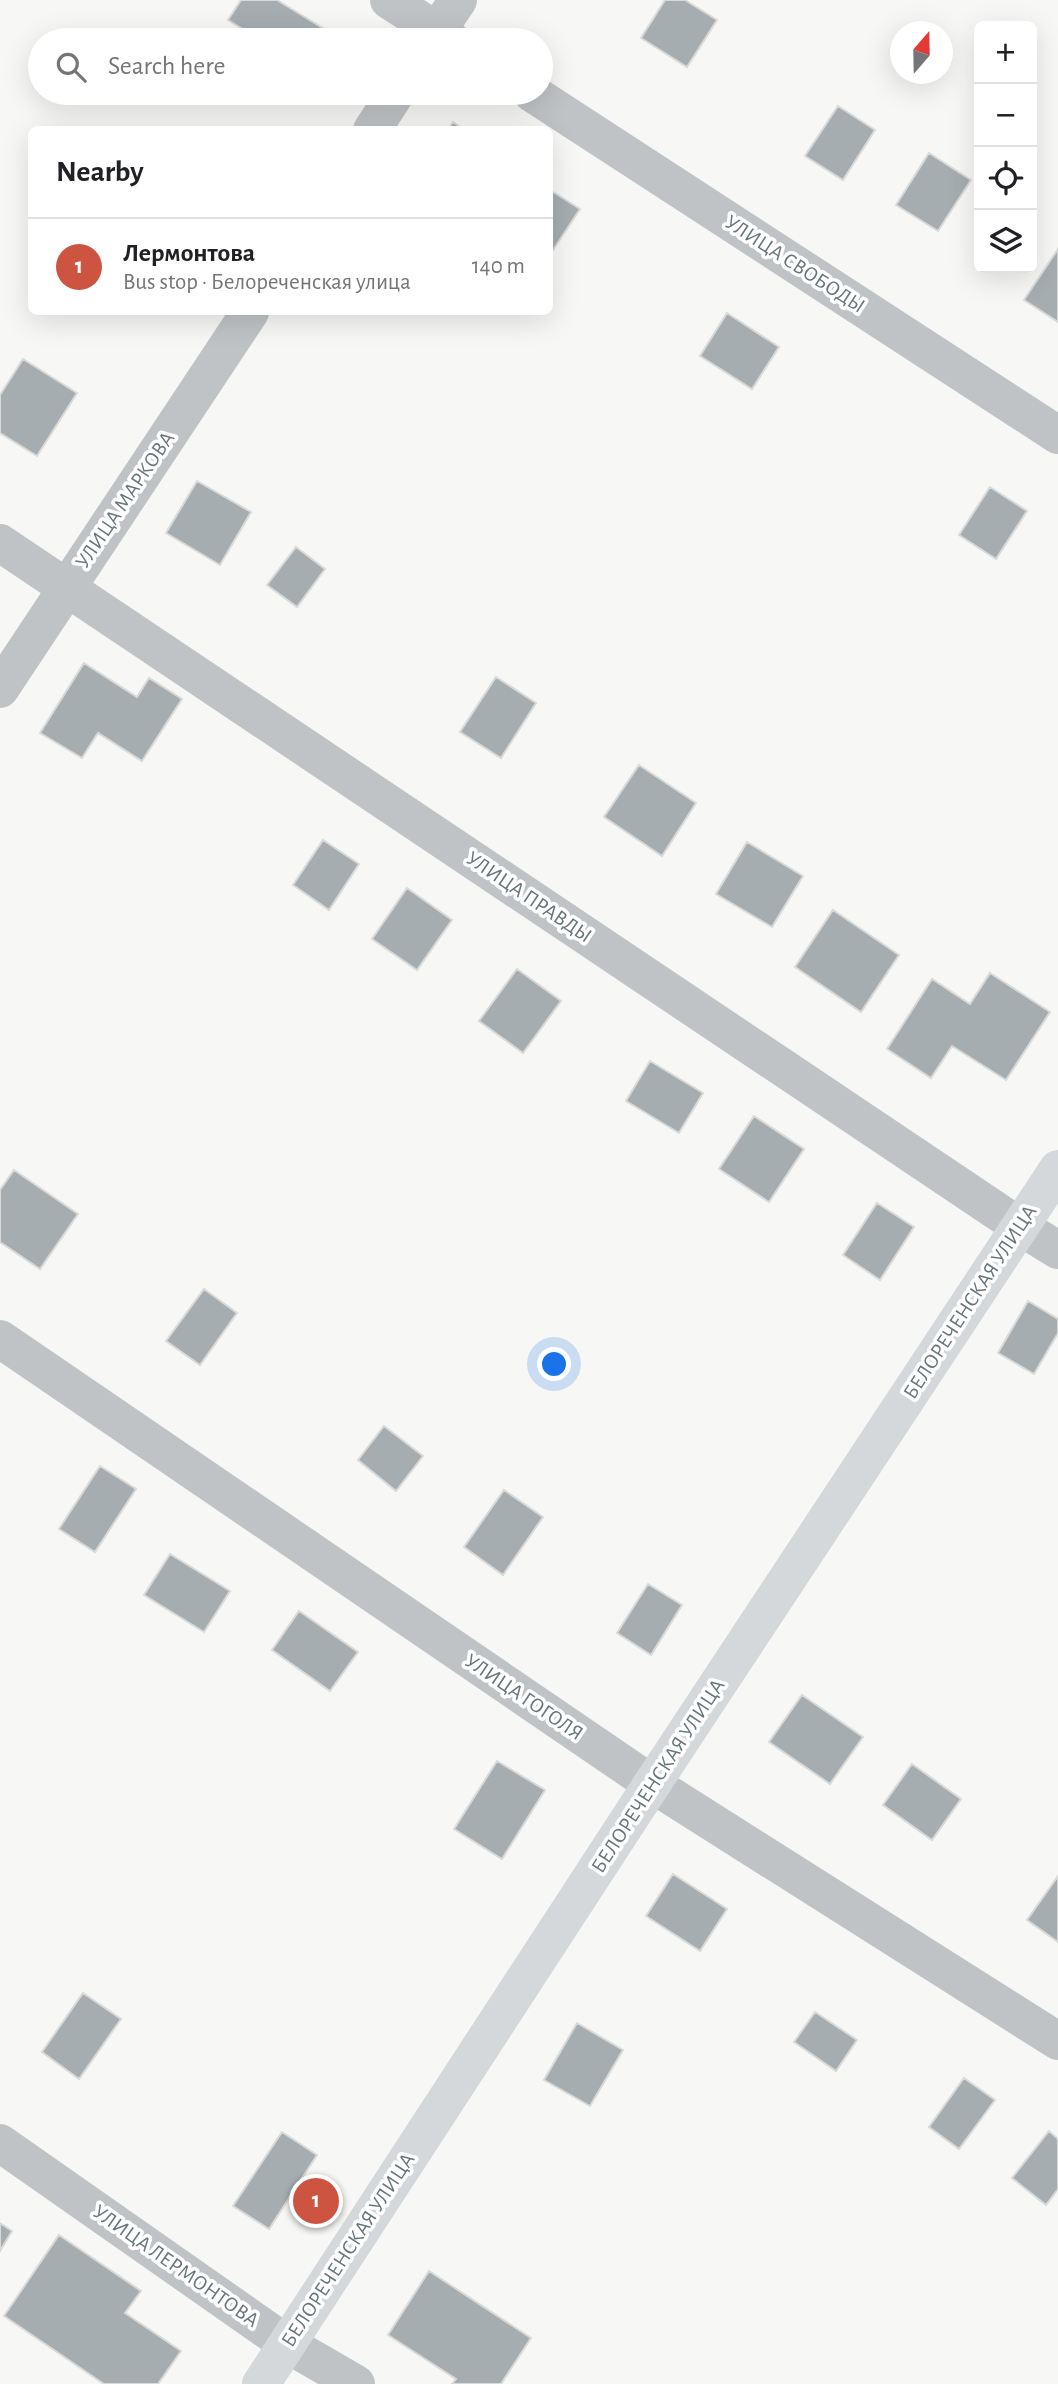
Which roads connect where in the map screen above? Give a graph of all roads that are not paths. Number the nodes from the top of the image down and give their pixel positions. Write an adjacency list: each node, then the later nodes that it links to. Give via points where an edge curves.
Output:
1 (389, 0): 3 (street)
2 (458, 0): 4 (street)
3 (428, 28)
4 (444, 28)
5 (388, 105): 7 (street)
6 (550, 105): 9 (street, УЛИЦА СВОБОДЫ)
7 (375, 126)
8 (248, 315): 11 (street, УЛИЦА МАРКОВА)
9 (1058, 435)
10 (0, 542): 11 (street, УЛИЦА ПРАВДЫ)
11 (68, 586): 12 (street, УЛИЦА МАРКОВА); 14 (street, УЛИЦА ПРАВДЫ)
12 (0, 689)
13 (1058, 1169): 14 (street, БЕЛОРЕЧЕНСКАЯ УЛИЦА)
14 (1019, 1226): 15 (street, УЛИЦА ПРАВДЫ); 17 (street, БЕЛОРЕЧЕНСКАЯ УЛИЦА)
15 (1058, 1250)
16 (0, 1339): 17 (street, УЛИЦА ГОГОЛЯ)
17 (652, 1784): 18 (street, УЛИЦА ГОГОЛЯ); 20 (street, БЕЛОРЕЧЕНСКАЯ УЛИЦА)
18 (1058, 2041)
19 (0, 2143): 20 (street, УЛИЦА ЛЕРМОНТОВА)
20 (287, 2344): 21 (street, БЕЛОРЕЧЕНСКАЯ УЛИЦА); 22 (street, УЛИЦА ЛЕРМОНТОВА)
21 (261, 2384)
22 (356, 2384)

